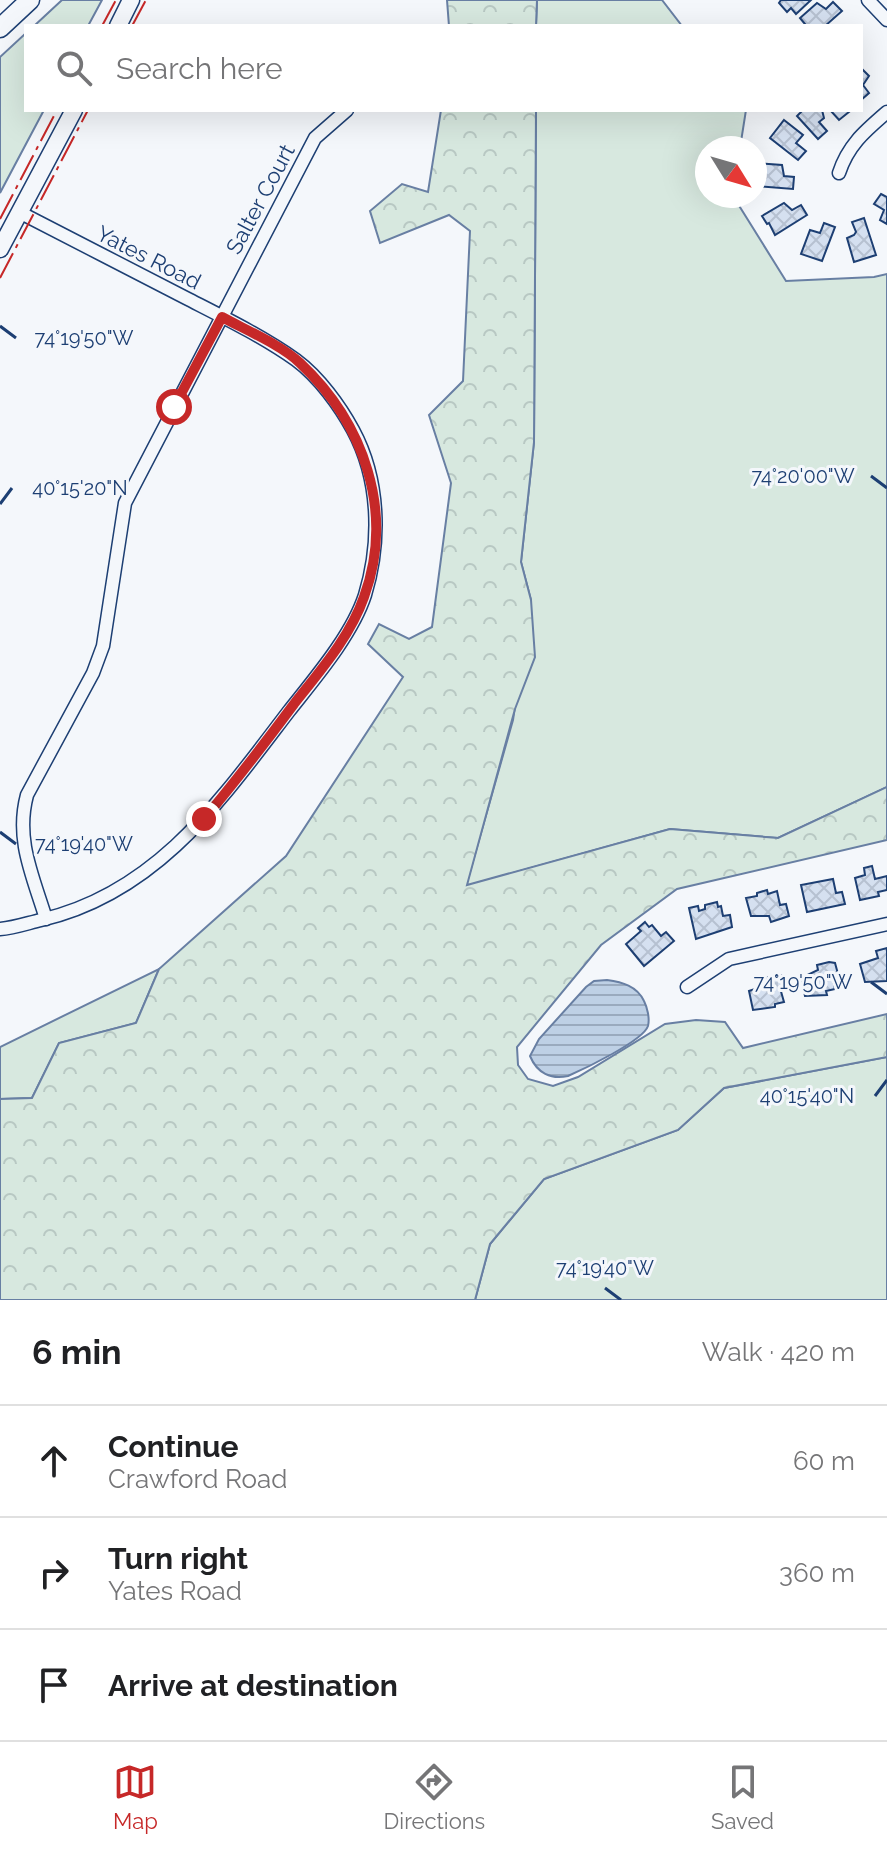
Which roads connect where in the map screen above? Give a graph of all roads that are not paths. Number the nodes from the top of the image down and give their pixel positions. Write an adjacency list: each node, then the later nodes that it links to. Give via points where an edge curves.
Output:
1 (30, 0): 6 (highway)
2 (131, 0): 5 (main road)
3 (868, 0): 4 (street)
4 (887, 20)
5 (119, 24)
6 (0, 28)
7 (73, 112): 11 (main road)
8 (345, 112): 13 (street, Salter Court, via 315,138)
9 (887, 112): 10 (street, via 855,140)
10 (839, 173)
11 (19, 212): 12 (main road); 13 (street, Yates Road)
12 (0, 249)
13 (222, 317): 14 (street, Salter Court, via 125,503 103,646 27,795 21,831); 14 (street, Yates Road, via 299,361 355,432 370,475 377,521 364,598 336,650 226,793 176,848 110,893)
14 (46, 919): 16 (street, Yates Road)
15 (887, 924): 17 (street, via 729,959)
16 (0, 929)
17 (687, 987)

